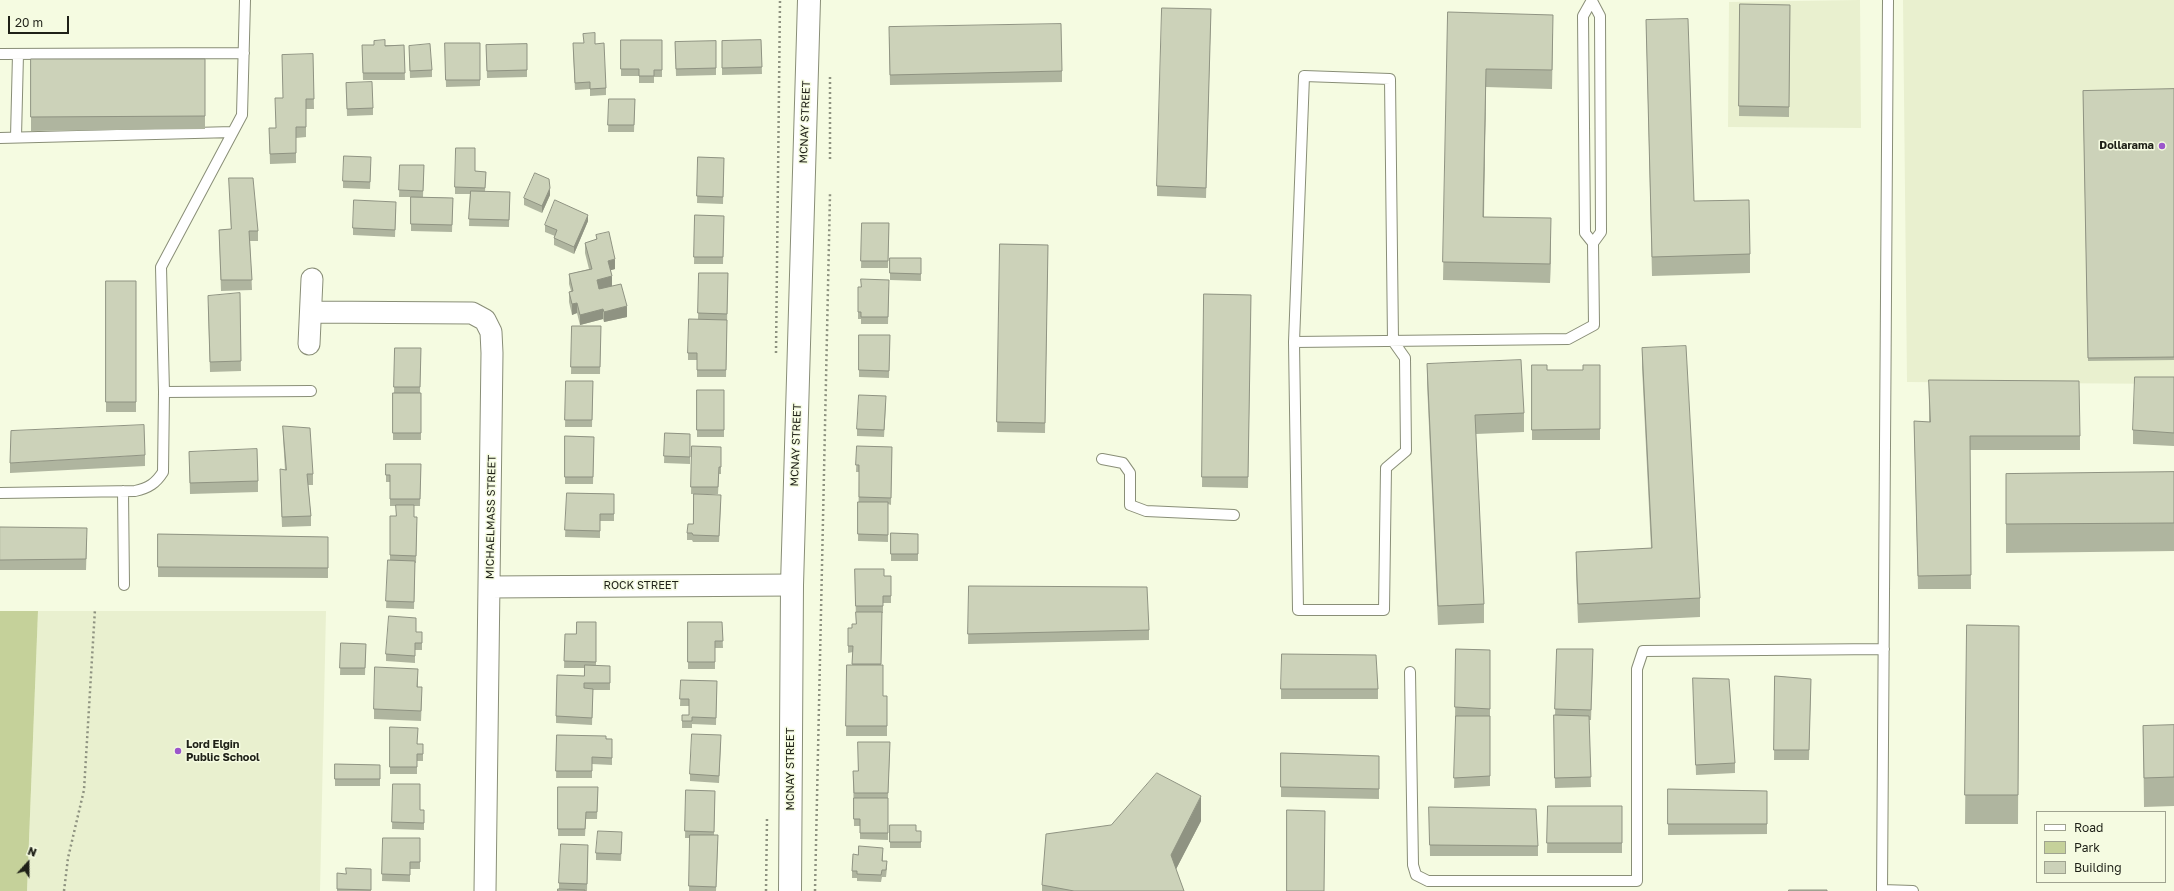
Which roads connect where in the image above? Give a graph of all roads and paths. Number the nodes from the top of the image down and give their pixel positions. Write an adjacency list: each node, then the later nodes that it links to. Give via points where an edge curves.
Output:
1 (245, 0): 6 (lane)
2 (780, 0): 21 (path)
3 (809, 0): 29 (street, MCNAY STREET)
4 (1592, 0): 15 (lane, via 1600,16 1601,232); 15 (lane, via 1583,16 1583,24 1585,232)
5 (1888, 0): 32 (lane)
6 (244, 53): 8 (lane); 10 (lane, via 242,115)
7 (0, 54): 8 (lane)
8 (18, 54): 11 (lane)
9 (830, 71): 13 (path)
10 (233, 132): 11 (lane); 23 (lane, via 162,267)
11 (16, 137): 12 (lane)
12 (0, 138)
13 (830, 158)
14 (830, 194): 37 (path)
15 (1593, 243): 18 (lane, via 1594,325 1568,339)
16 (312, 279): 17 (street)
17 (311, 312): 20 (street); 30 (street, MICHAELMASS STREET, via 472,313 485,320 491,332 492,353)
18 (1393, 341): 19 (lane); 19 (lane, via 1390,79 1304,76); 19 (lane, via 1405,358 1406,451 1386,468 1384,610 1298,610)
19 (1294, 342)
20 (309, 344)
21 (776, 358)
22 (311, 391): 23 (lane)
23 (164, 392): 25 (lane, via 163,472 157,481 146,489)
24 (1102, 459): 27 (lane, via 1124,463 1130,473 1130,505 1146,511)
25 (122, 491): 26 (lane); 28 (lane)
26 (0, 493)
27 (1234, 515)
28 (124, 585)
29 (792, 585): 30 (street, ROCK STREET); 36 (street, MCNAY STREET)
30 (490, 587): 35 (street, MICHAELMASS STREET)
31 (95, 609): 34 (path, via 84,790 68,858)
32 (1884, 649): 33 (lane, via 1643,651 1637,669 1637,881 1428,881 1416,875 1413,865); 38 (lane, via 1882,890)
33 (1410, 672)
34 (64, 891)
35 (485, 891)
36 (790, 891)
37 (815, 891)
38 (1912, 891)

